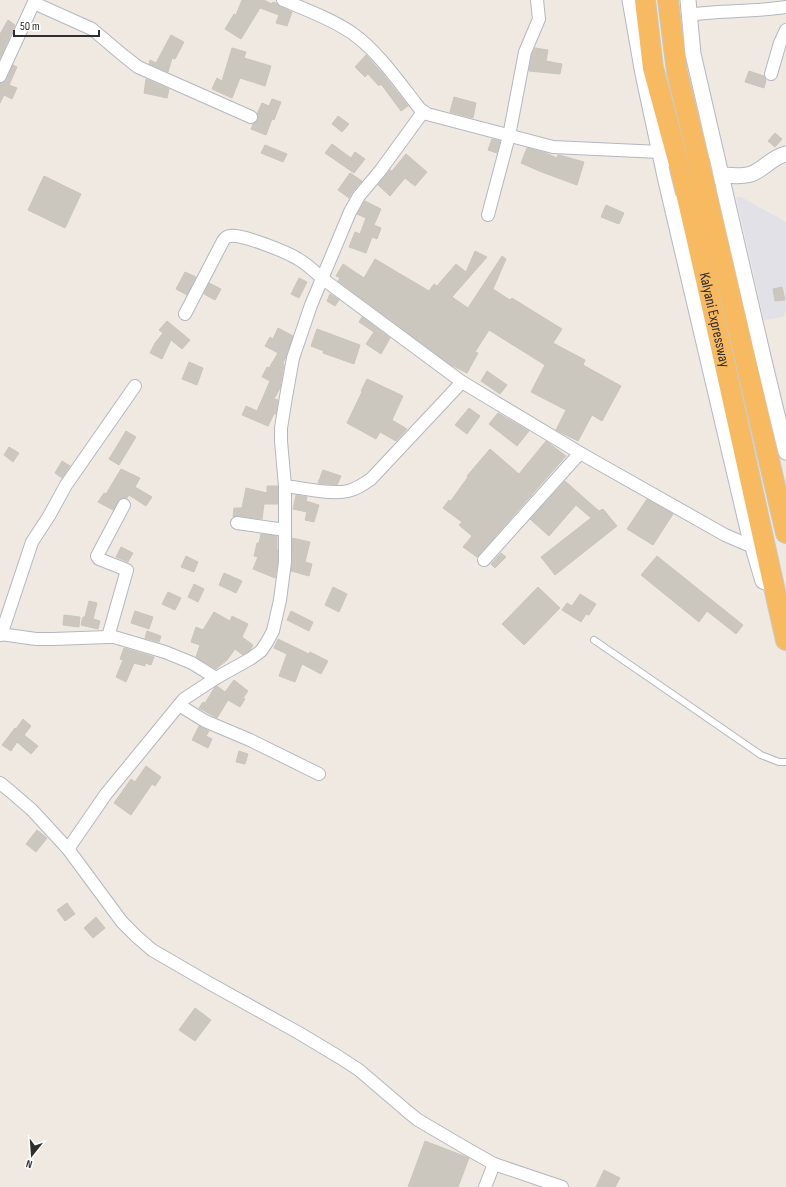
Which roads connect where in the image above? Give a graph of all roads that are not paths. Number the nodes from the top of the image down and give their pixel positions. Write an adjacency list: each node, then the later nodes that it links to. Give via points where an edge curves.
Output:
1 (283, 0): 13 (street, via 327,18 359,38)
2 (537, 0): 15 (street, via 539,19 525,52)
3 (630, 0): 16 (street)
4 (645, 0): 34 (highway, Kalyani Expressway, bridge, via 653,68 679,164 716,322)
5 (668, 0): 31 (highway, Kalyani Expressway, bridge, via 677,72)
6 (688, 0): 9 (street)
7 (34, 2): 12 (street); 14 (street, via 92,29 138,67)
8 (786, 7): 9 (street)
9 (689, 15): 18 (street, via 693,54)
10 (786, 30): 11 (street)
11 (771, 74)
12 (0, 76)
13 (423, 112): 15 (street); 21 (street, via 394,154 353,205)
14 (251, 117)
15 (509, 136): 16 (street, via 553,147); 20 (street)
16 (660, 152): 19 (street)
17 (786, 154): 18 (street, via 749,175)
18 (721, 174): 19 (street); 25 (street)
19 (666, 181): 32 (street)
20 (488, 214)
21 (323, 279): 22 (street, via 288,253 242,237 226,237); 23 (street); 27 (street, via 293,358 281,428)
22 (185, 314)
23 (462, 382): 26 (street); 27 (street, via 371,479 359,487 338,492)
24 (135, 386): 35 (street, via 66,485 32,542)
25 (786, 452)
26 (580, 453): 32 (street, via 725,535); 33 (street)
27 (284, 486): 30 (street)
28 (124, 505): 36 (street, via 97,556 127,570)
29 (237, 523): 30 (street)
30 (285, 530): 39 (street, via 285,562 280,600 270,637 261,651)
31 (786, 533)
32 (752, 547): 34 (street, via 763,581)
33 (484, 560)
34 (773, 585): 38 (highway, Kalyani Expressway)
35 (1, 634): 36 (street, via 53,639)
36 (108, 636): 39 (street, via 165,652)
37 (594, 640): 41 (lane, via 761,755)
38 (786, 640)
39 (216, 678): 40 (street)
40 (179, 705): 42 (street, via 205,721); 44 (street, via 106,794)
41 (786, 762)
42 (319, 774)
43 (0, 783): 44 (street, via 32,810)
44 (68, 849): 45 (street, via 122,922 152,950 339,1057 359,1070 418,1120)
45 (494, 1164): 46 (street); 47 (street)
46 (485, 1187)
47 (562, 1187)

